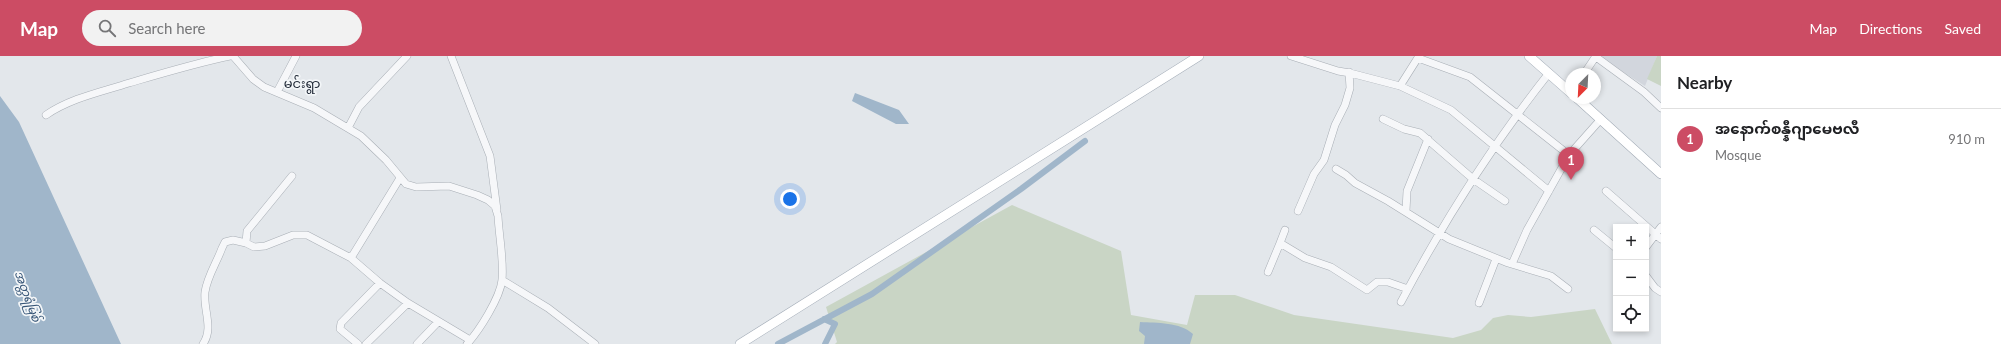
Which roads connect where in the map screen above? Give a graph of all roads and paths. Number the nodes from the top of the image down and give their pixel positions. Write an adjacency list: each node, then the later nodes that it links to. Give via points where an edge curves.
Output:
1 (232, 56): 15 (street, via 253,79); 19 (street, via 197,63 97,93 60,105)
2 (296, 56): 15 (street)
3 (407, 56): 22 (street, via 359,107)
4 (451, 56): 36 (street, via 490,156)
5 (1198, 56): 66 (main road)
6 (1291, 56): 11 (street, via 1338,72)
7 (1529, 56): 12 (main road)
8 (1418, 57): 13 (street); 18 (street, via 1470,77)
9 (1596, 57): 10 (street); 17 (street, via 1644,92)
10 (1588, 68)
11 (1348, 72): 13 (street); 34 (street, via 1350,88 1345,105 1335,125 1324,160 1314,174)
12 (1549, 73): 14 (main road); 18 (street)
13 (1400, 86): 24 (street, via 1451,110)
14 (1565, 88)
15 (277, 92): 22 (street, via 314,108)
16 (1584, 104): 21 (main road)
17 (1661, 108)
18 (1517, 113): 24 (street); 25 (street)
19 (46, 115)
20 (1383, 119): 23 (street, via 1420,133)
21 (1601, 119): 25 (street); 27 (main road)
22 (348, 128): 29 (street, via 361,136 386,160)
23 (1428, 139): 30 (street); 35 (street, via 1407,191)
24 (1495, 145): 30 (street); 31 (street)
25 (1569, 155): 31 (street)
26 (1336, 169): 35 (street, via 1354,183)
27 (1661, 174)
28 (292, 176): 42 (street, via 249,227)
29 (400, 178): 36 (street, via 410,186 449,186 477,195 495,206); 46 (street)
30 (1473, 179): 33 (street); 40 (street)
31 (1549, 191): 48 (street)
32 (1606, 191): 41 (street)
33 (1505, 201)
34 (1298, 211)
35 (1406, 211): 40 (street)
36 (498, 216): 51 (street)
37 (1661, 227): 41 (street)
38 (1285, 230): 43 (street)
39 (1594, 230): 45 (street)
40 (1438, 234): 47 (street); 53 (street)
41 (1658, 237): 44 (street)
42 (246, 243): 46 (street, via 254,247 265,246 293,235 307,234); 61 (street, via 232,240 226,242 222,248 205,291 208,332)
43 (1280, 243): 49 (street); 53 (street, via 1305,258 1331,267 1367,290 1378,282 1388,282)
44 (1649, 244)
45 (1613, 246)
46 (352, 258): 52 (street)
47 (1496, 259): 48 (street); 58 (street)
48 (1512, 264): 54 (street, via 1551,276)
49 (1268, 272)
50 (1649, 279): 55 (street)
51 (502, 280): 60 (street, via 491,309); 65 (street, via 548,308)
52 (380, 283): 57 (street); 62 (street, via 341,323 340,329)
53 (1408, 289): 56 (street)
54 (1568, 289)
55 (1661, 292)
56 (1401, 302)
57 (408, 303): 59 (street); 63 (street)
58 (1479, 303)
59 (438, 322): 60 (street); 64 (street)
60 (469, 342)
61 (203, 344)
62 (358, 344)
63 (366, 344)
64 (417, 344)
65 (594, 344)
66 (740, 344)

